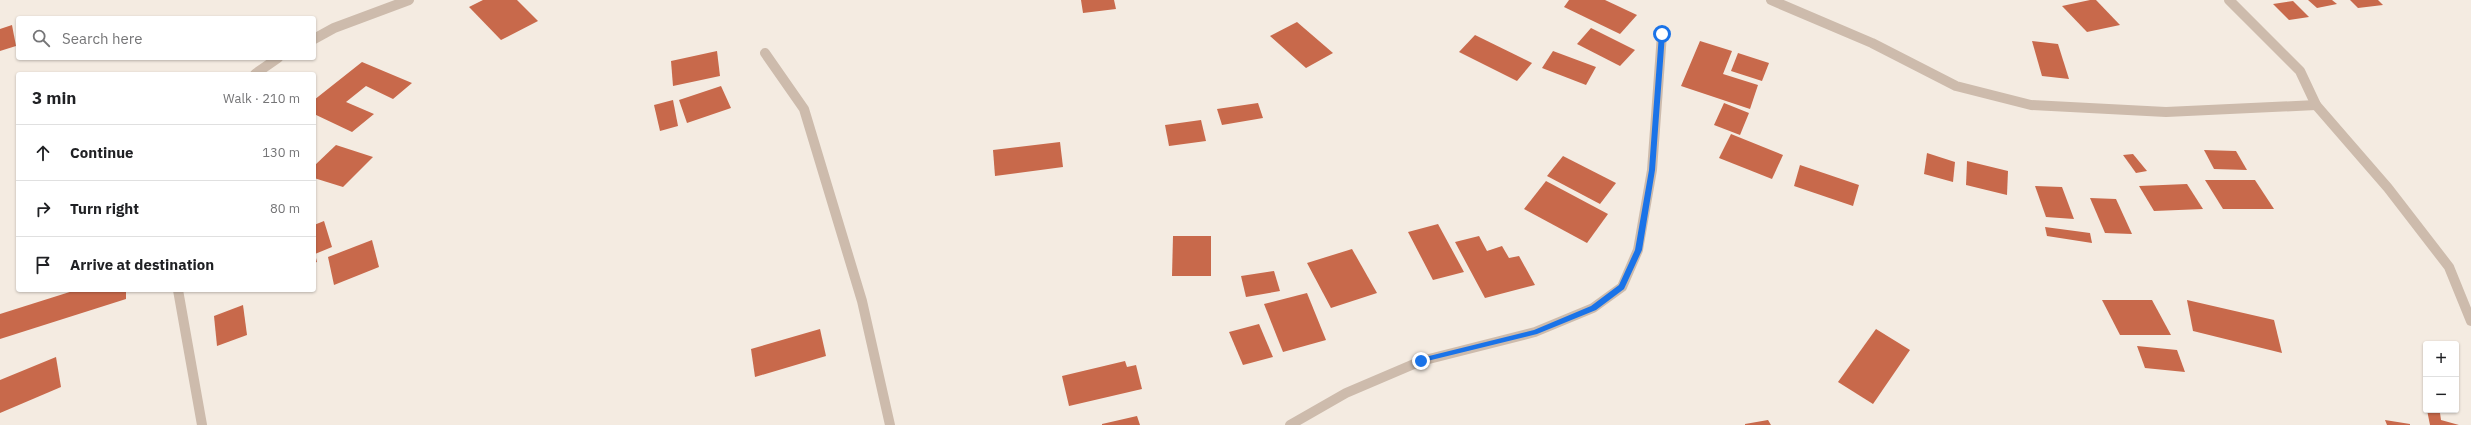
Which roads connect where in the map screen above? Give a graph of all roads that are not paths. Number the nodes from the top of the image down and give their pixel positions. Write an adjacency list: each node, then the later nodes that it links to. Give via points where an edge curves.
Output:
1 (409, 0): 5 (street, via 334,28)
2 (1771, 0): 9 (street, via 1872,43 1956,86 2031,105 2166,112)
3 (2229, 0): 9 (street, via 2300,71)
4 (1662, 34): 14 (street, via 1652,170 1638,250 1622,287 1593,308 1535,332 1421,361 1346,393)
5 (316, 38)
6 (765, 53): 13 (street, via 804,109 862,301)
7 (275, 60): 8 (street)
8 (258, 72)
9 (2316, 105): 11 (street, via 2388,188 2450,267)
10 (178, 292): 12 (street)
11 (2471, 321)
12 (202, 425)
13 (890, 425)
14 (1290, 425)

